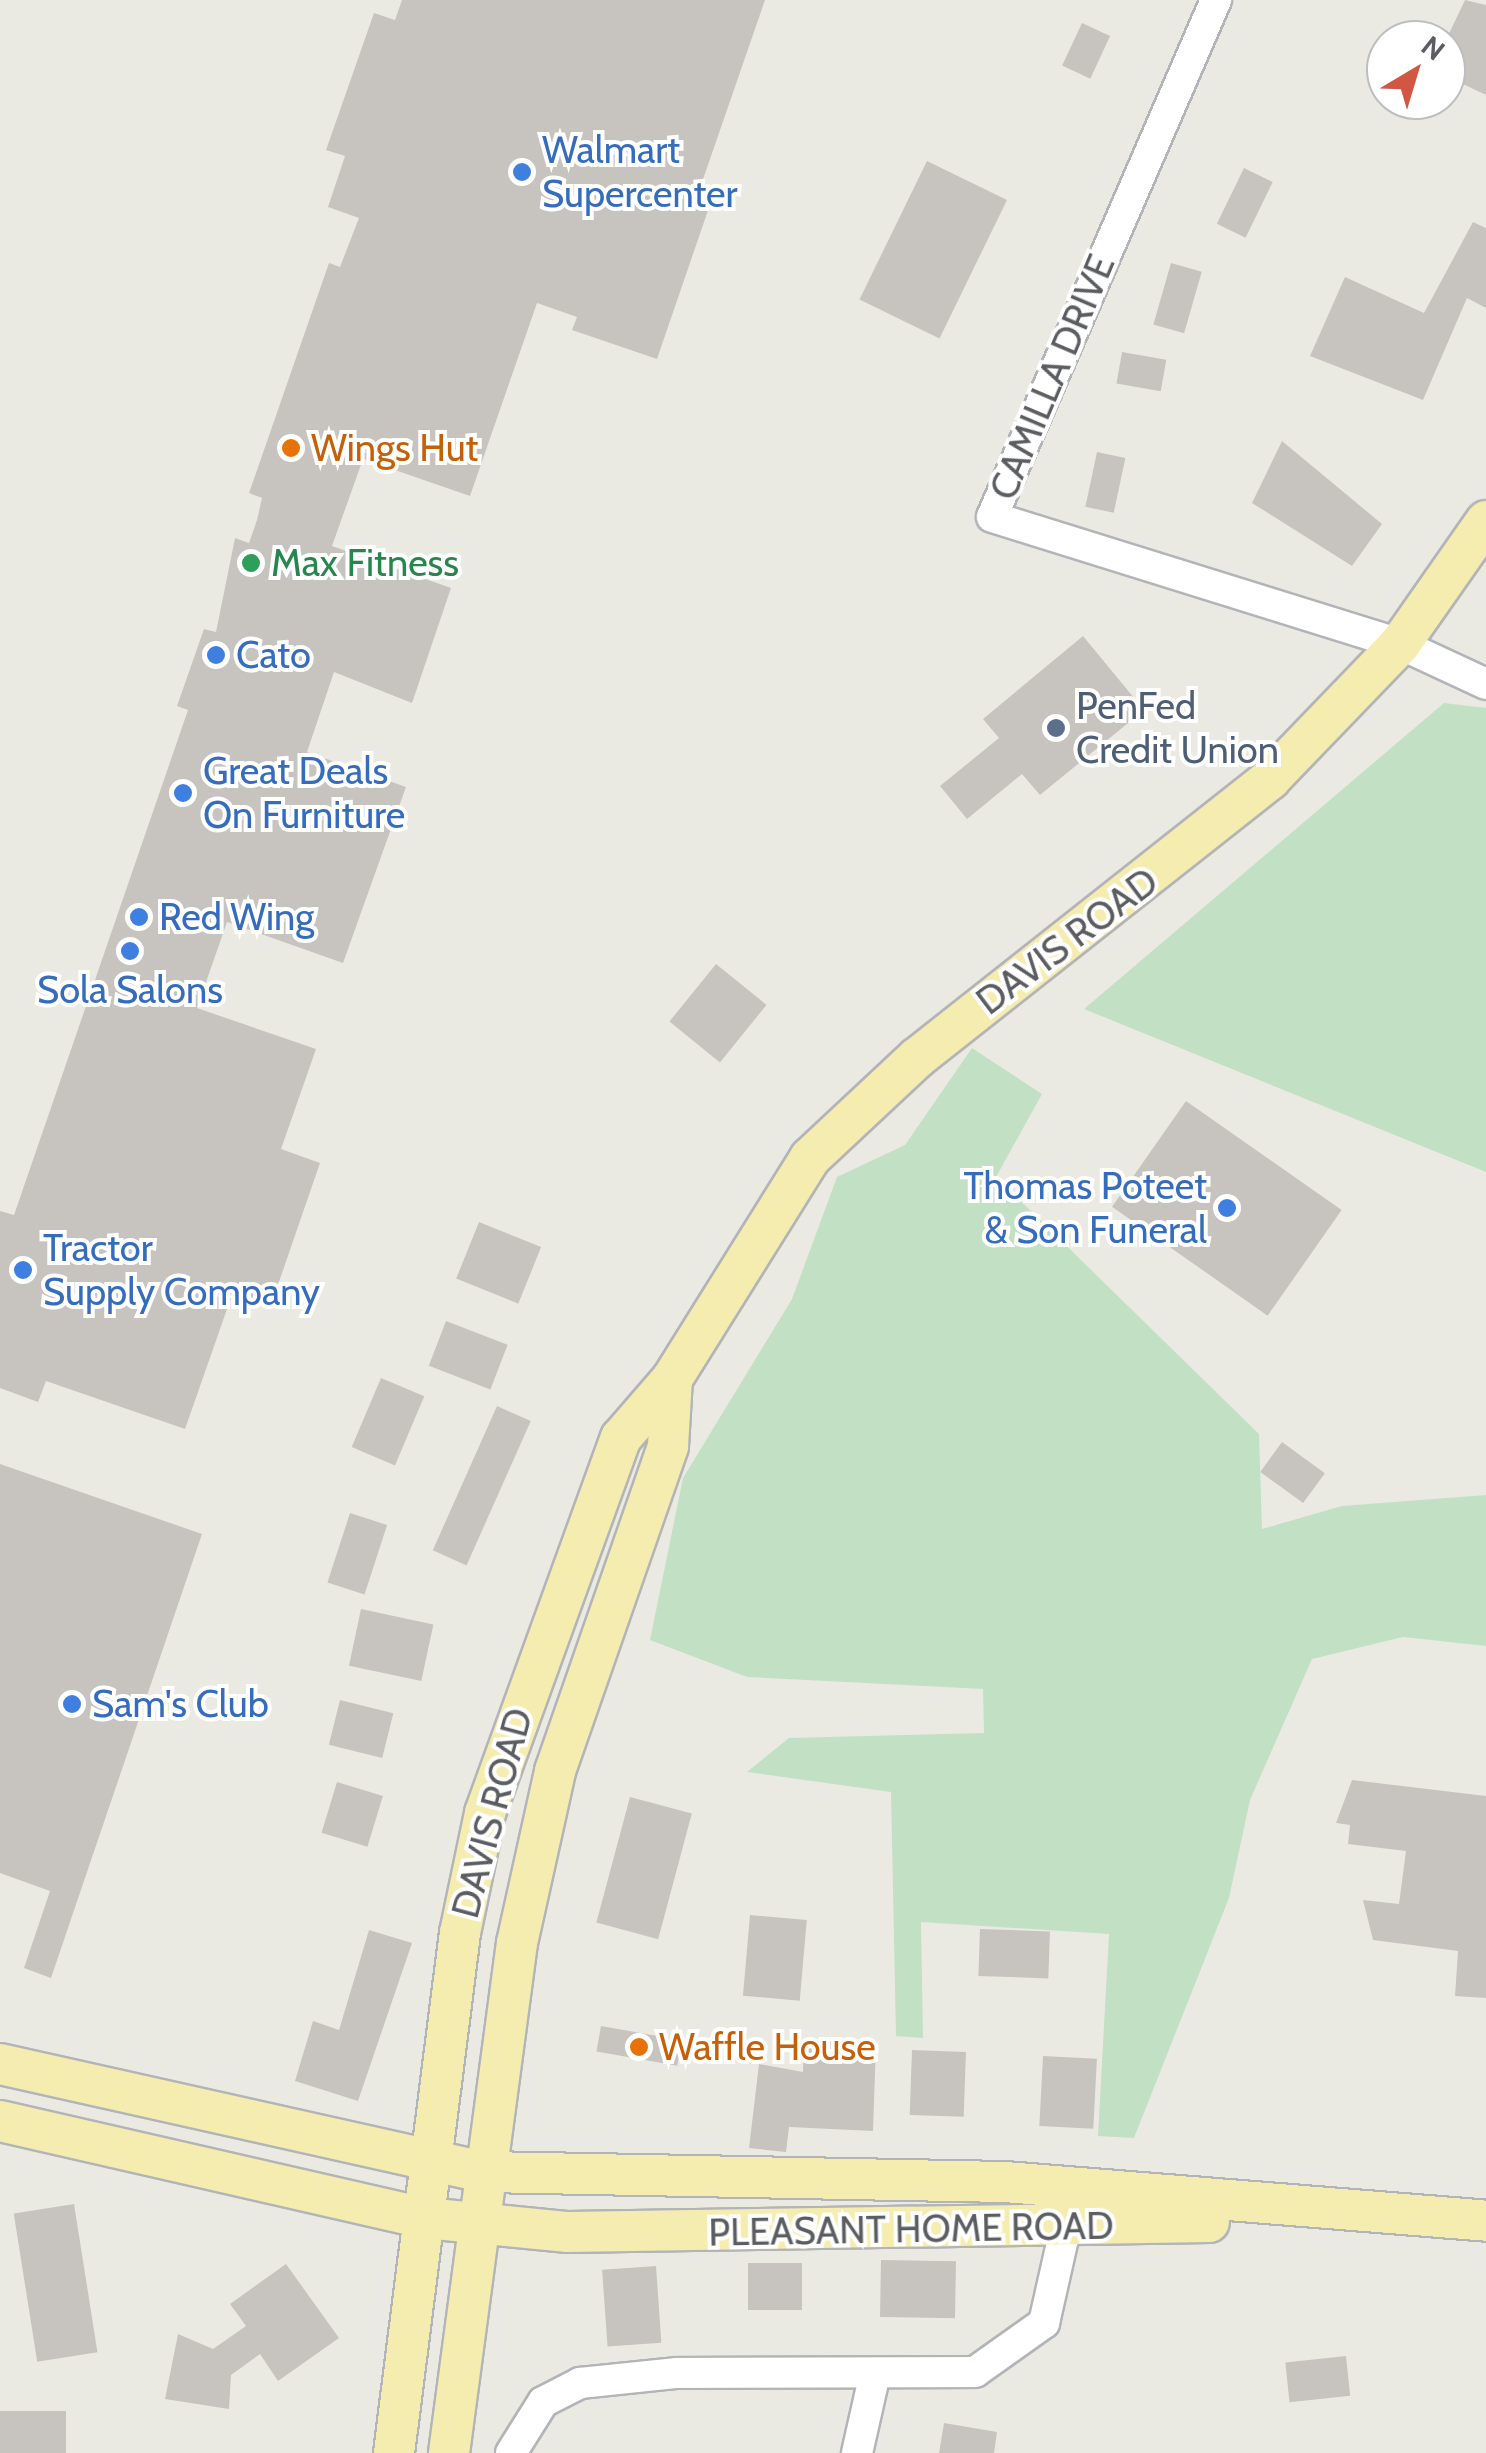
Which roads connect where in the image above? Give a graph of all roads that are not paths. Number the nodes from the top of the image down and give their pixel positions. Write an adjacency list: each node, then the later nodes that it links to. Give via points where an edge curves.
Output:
1 (1214, 4): 3 (street, CAMILLA DRIVE, via 992,517)
2 (1486, 520): 3 (main road, DAVIS ROAD)
3 (1400, 644): 4 (street); 5 (main road, DAVIS ROAD, via 1270,778 916,1058 810,1158)
4 (1486, 684)
5 (672, 1379): 8 (main road, DAVIS ROAD, via 620,1438 500,1754 460,1933); 9 (main road, DAVIS ROAD, via 668,1446 555,1770 517,1943)
6 (0, 2064): 8 (main road, PLEASANT HOME ROAD)
7 (0, 2121): 12 (main road, PLEASANT HOME ROAD)
8 (429, 2161): 9 (main road, PLEASANT HOME ROAD); 12 (main road, DAVIS ROAD)
9 (485, 2172): 10 (main road, PLEASANT HOME ROAD); 14 (main road, DAVIS ROAD)
10 (1059, 2187): 11 (main road, PLEASANT HOME ROAD); 15 (street)
11 (1343, 2214): 13 (main road, PLEASANT HOME ROAD); 15 (main road, PLEASANT HOME ROAD)
12 (425, 2218): 14 (main road, PLEASANT HOME ROAD); 17 (main road, DAVIS ROAD)
13 (1486, 2221)
14 (479, 2223): 15 (main road, PLEASANT HOME ROAD, via 568,2232); 18 (main road, DAVIS ROAD)
15 (1065, 2230): 16 (street, via 1044,2323 1014,2348 975,2372)
16 (875, 2373): 19 (street, via 580,2383 544,2402); 20 (street)
17 (394, 2453)
18 (449, 2453)
19 (511, 2453)
20 (857, 2453)

